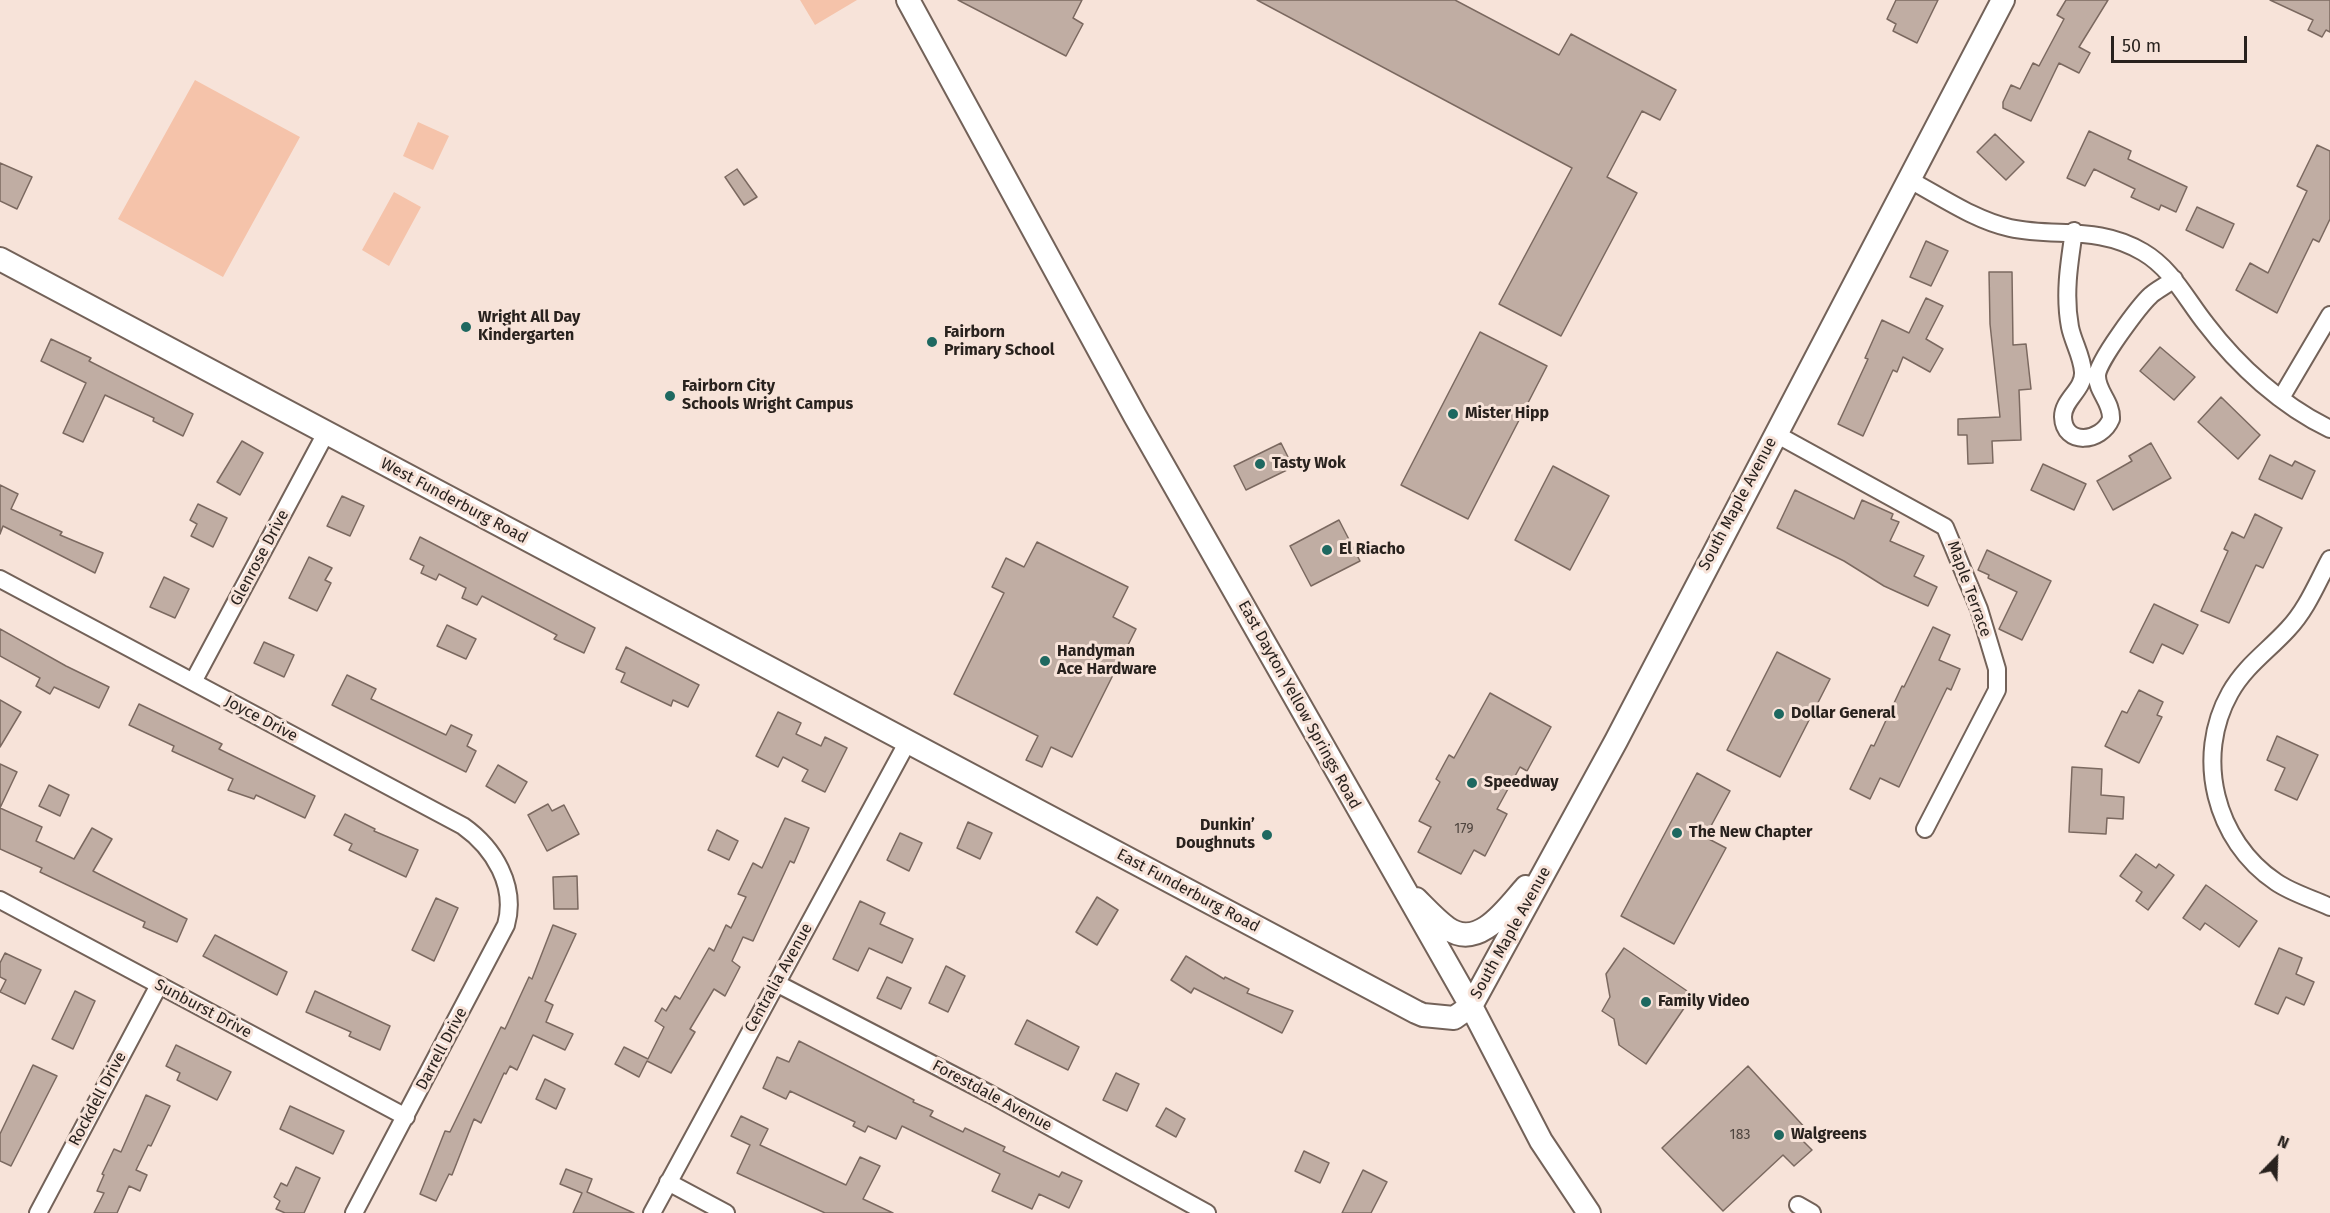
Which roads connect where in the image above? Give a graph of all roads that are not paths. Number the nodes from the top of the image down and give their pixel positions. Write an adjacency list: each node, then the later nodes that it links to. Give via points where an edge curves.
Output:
1 (908, 0): 19 (main road, East Dayton Yellow Springs Road)
2 (2002, 0): 3 (main road, South Maple Avenue)
3 (1908, 179): 4 (street, via 1998,224 2024,230); 11 (main road, South Maple Avenue)
4 (2074, 231): 6 (street, via 2126,243 2146,254); 6 (street, via 2067,304 2083,374 2063,416 2067,428 2080,438 2102,434 2111,419 2109,403 2098,384 2103,359 2150,296)
5 (0, 259): 10 (main road, West Funderburg Road)
6 (2174, 279): 8 (street, via 2222,344)
7 (2330, 315): 8 (street)
8 (2281, 398): 9 (street)
9 (2330, 429)
10 (326, 433): 14 (street, Glenrose Drive); 15 (main road, West Funderburg Road)
11 (1774, 433): 16 (street, Maple Terrace, via 1945,527 1979,609 1997,669 1997,690); 17 (main road, South Maple Avenue)
12 (2330, 559): 21 (street, via 2297,618 2254,661 2230,693 2215,732 2212,765 2221,813 2245,853 2278,884)
13 (0, 579): 14 (street, Joyce Drive)
14 (193, 682): 18 (street, Joyce Drive, via 463,826 487,847)
15 (907, 743): 22 (street, Centralia Avenue); 24 (main road, East Funderburg Road, via 1423,1015 1454,1018)
16 (1925, 829)
17 (1551, 859): 19 (main road, via 1493,924 1472,933 1447,928); 24 (main road, South Maple Avenue)
18 (504, 879): 25 (street, Darrell Drive, via 510,906 506,925)
19 (1398, 882): 24 (main road, East Dayton Yellow Springs Road)
20 (0, 900): 23 (street, Sunburst Drive)
21 (2330, 907)
22 (776, 983): 26 (street, Centralia Avenue); 31 (street, Forestdale Avenue)
23 (159, 986): 25 (street, Sunburst Drive); 27 (street, Rockdell Drive)
24 (1471, 1006): 32 (main road, East Dayton Yellow Springs Road, via 1541,1141)
25 (406, 1117): 28 (street, Darrell Drive)
26 (668, 1182): 29 (street, Centralia Avenue); 30 (street)
27 (38, 1213)
28 (354, 1213)
29 (652, 1213)
30 (726, 1213)
31 (1207, 1213)
32 (1589, 1213)

